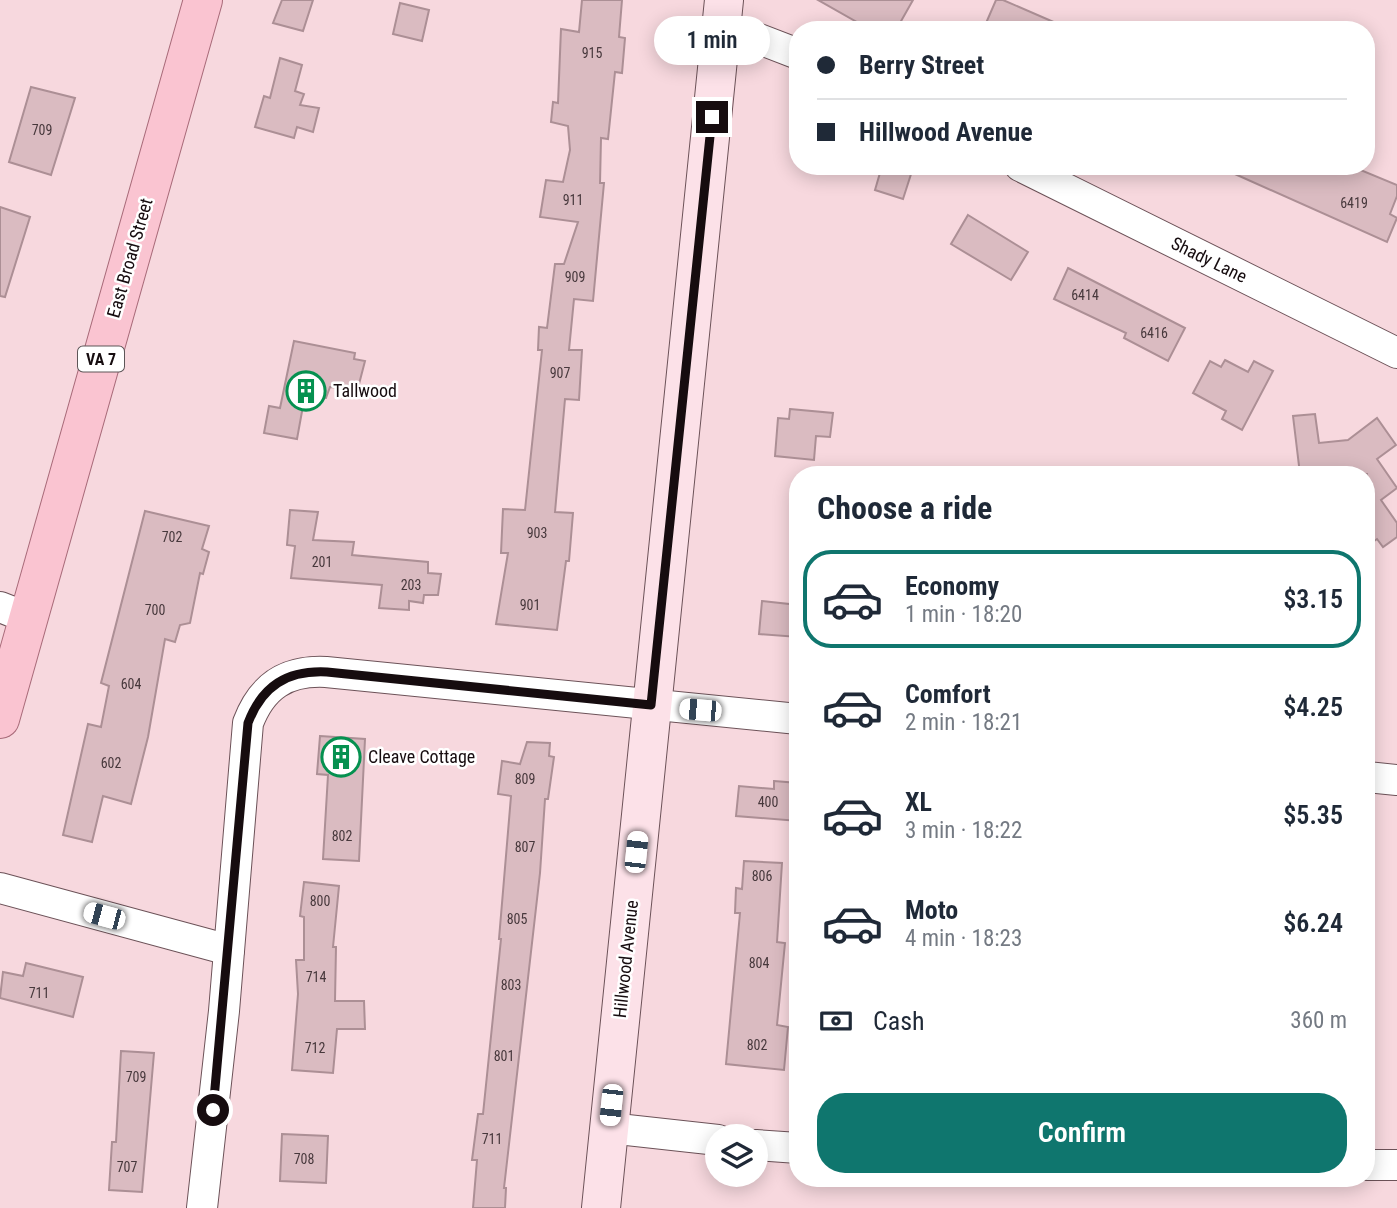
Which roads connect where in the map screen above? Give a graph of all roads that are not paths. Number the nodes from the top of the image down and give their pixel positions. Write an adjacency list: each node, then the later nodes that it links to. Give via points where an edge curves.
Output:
1 (203, 0): 6 (main road, East Broad Street / VA 7)
2 (722, 17): 3 (street, via 754,37); 7 (main road, Hillwood Avenue)
3 (789, 51)
4 (1038, 175): 5 (street, Shady Lane)
5 (1397, 353)
6 (14, 612): 9 (main road, East Broad Street / VA 7)
7 (651, 705): 8 (street); 13 (street, via 327,672 306,671 276,682 255,704 248,723); 14 (main road, Hillwood Avenue)
8 (789, 718)
9 (0, 719)
10 (1375, 778): 11 (street)
11 (1397, 780)
12 (0, 888): 13 (street)
13 (229, 950): 20 (street)
14 (609, 1128): 15 (street); 21 (main road, Hillwood Avenue)
15 (705, 1139)
16 (768, 1145): 17 (street)
17 (789, 1147)
18 (1375, 1165): 19 (street)
19 (1397, 1165)
20 (202, 1208)
21 (601, 1208)

